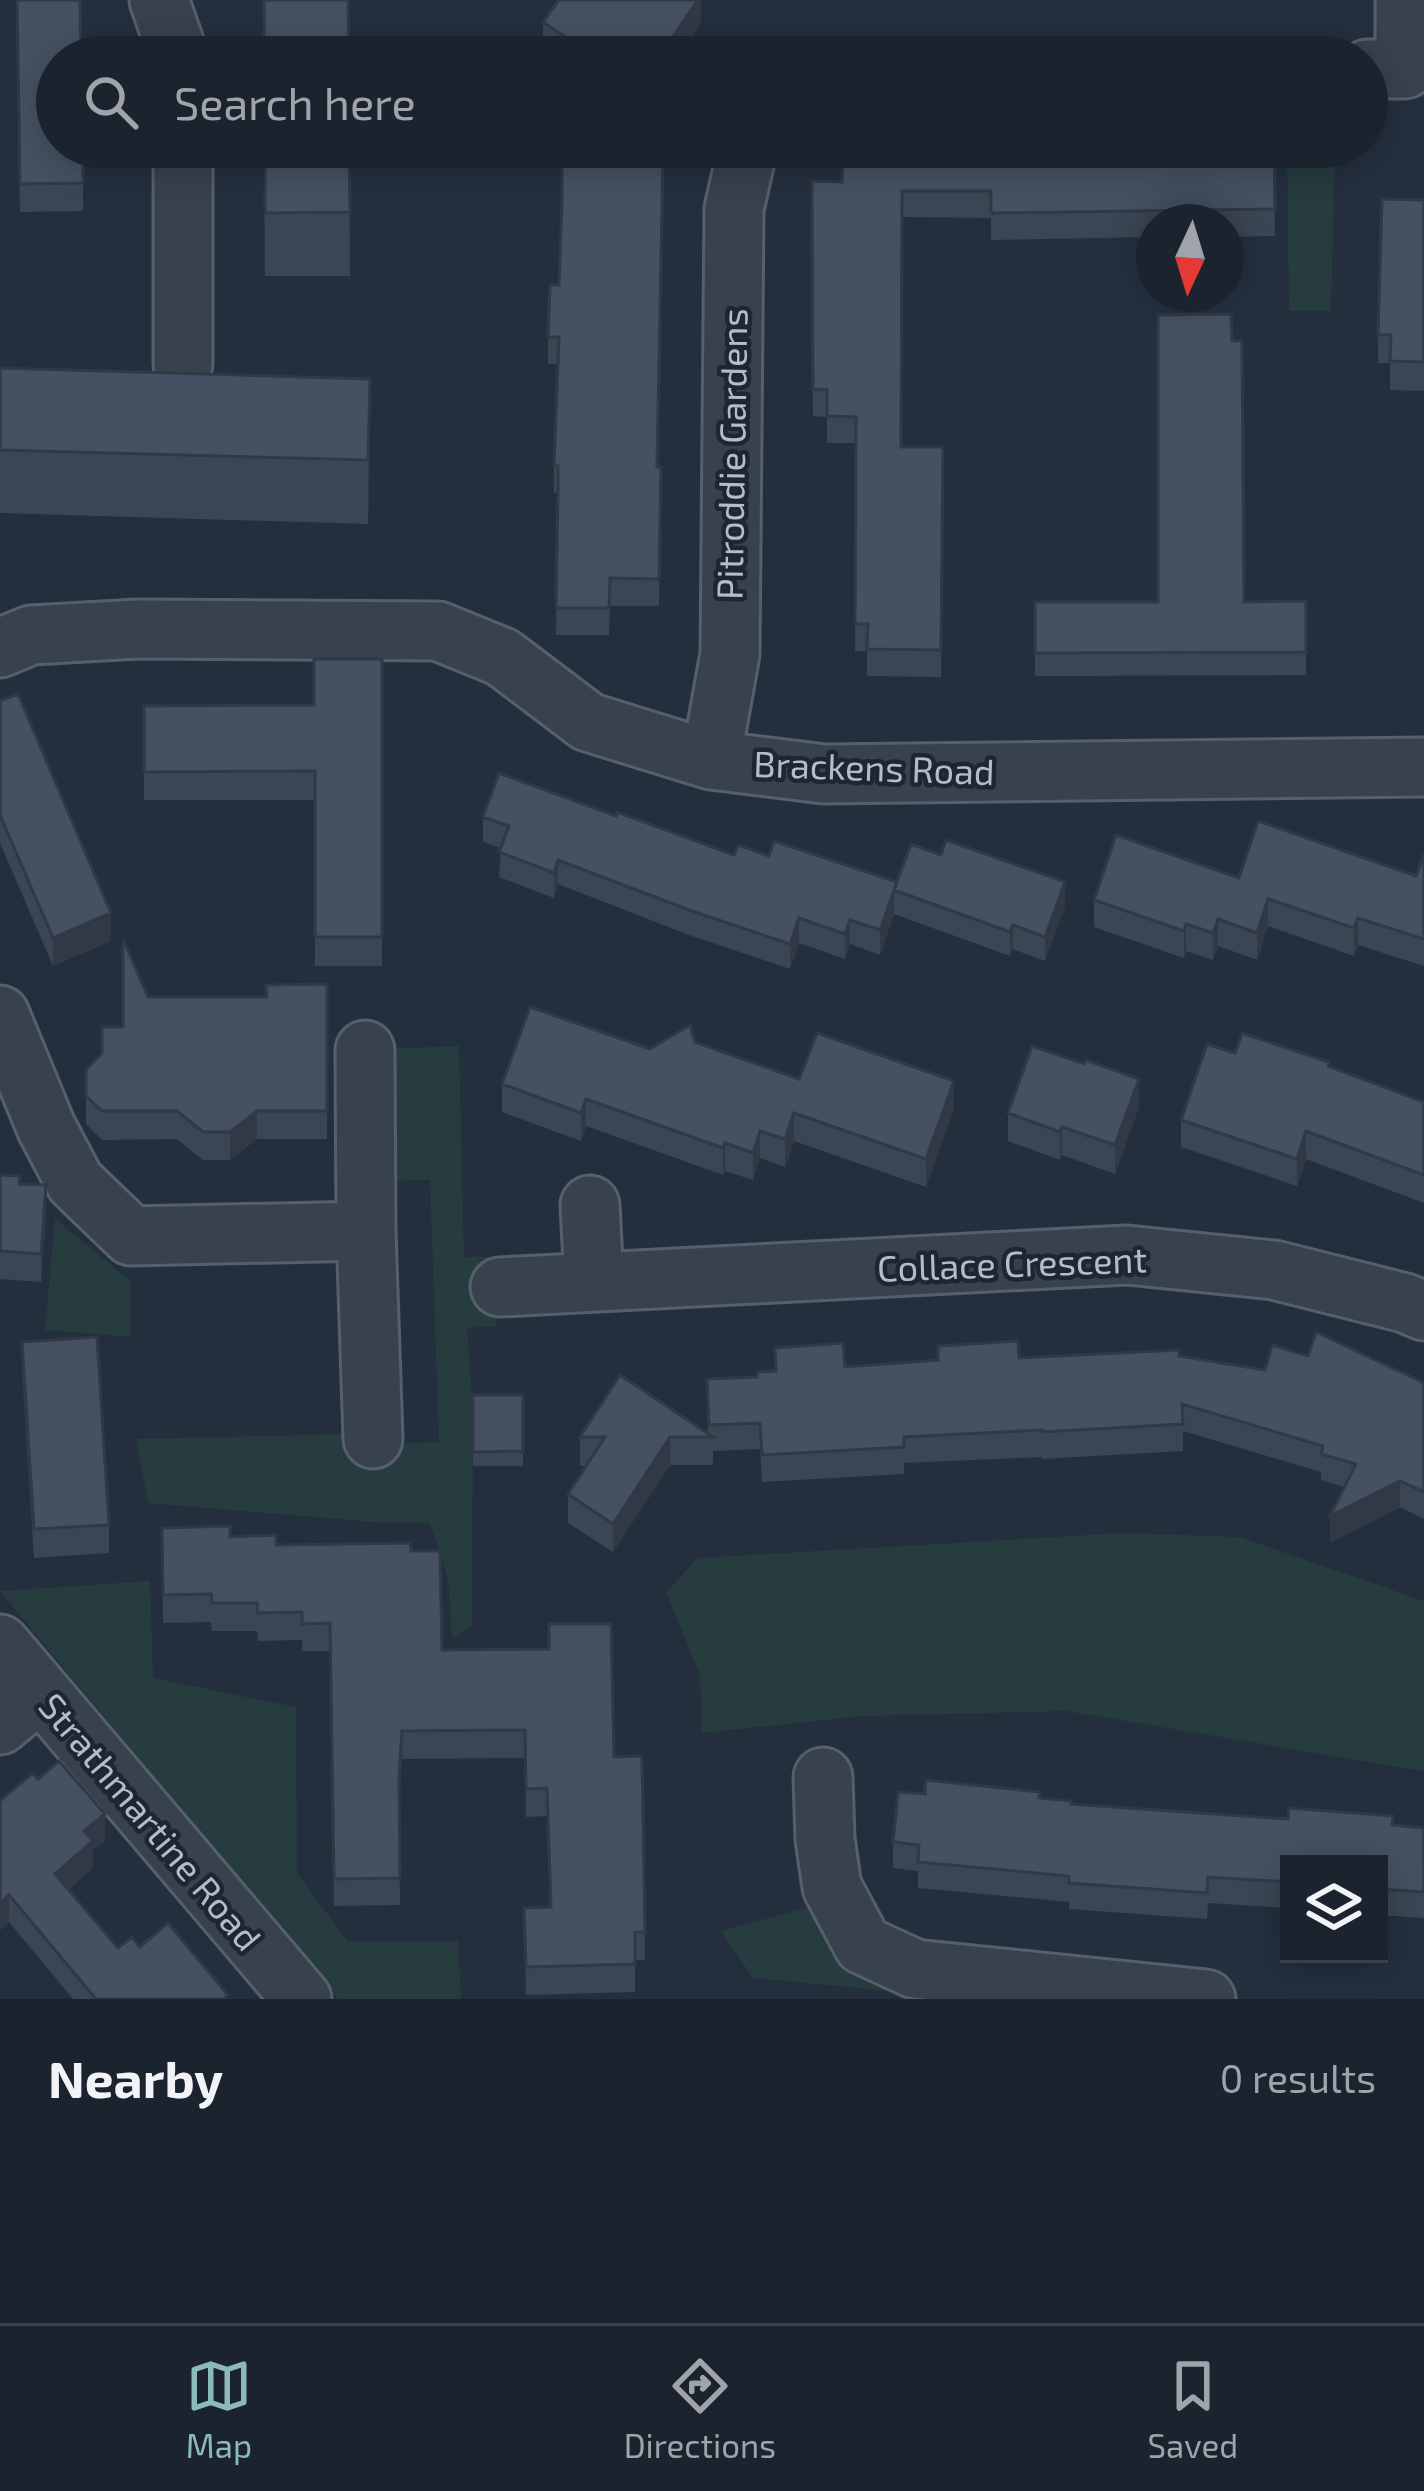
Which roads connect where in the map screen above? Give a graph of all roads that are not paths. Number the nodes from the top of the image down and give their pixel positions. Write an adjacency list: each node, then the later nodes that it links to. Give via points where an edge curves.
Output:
1 (159, 0): 3 (street)
2 (1405, 0): 4 (street, via 1405,69)
3 (172, 36)
4 (1388, 69)
5 (183, 168): 7 (street)
6 (743, 168): 9 (street, Pitroddie Gardens, via 734,209 730,655)
7 (183, 364)
8 (0, 648): 9 (street, Brackens Road, via 32,635 138,629 437,631 502,657 588,722)
9 (711, 760): 10 (street, Brackens Road, via 824,774)
10 (1424, 767)
11 (0, 1015): 14 (street, via 75,1182 131,1235)
12 (364, 1050): 14 (street)
13 (590, 1204): 15 (street)
14 (366, 1231): 18 (street)
15 (594, 1282): 16 (street, Collace Crescent); 17 (street, Collace Crescent, via 1127,1255 1274,1270)
16 (500, 1287)
17 (1424, 1311)
18 (373, 1439)
19 (0, 1645): 20 (street, Strathmartine Road)
20 (20, 1709): 22 (street, Strathmartine Road)
21 (823, 1777): 23 (street, via 832,1887 863,1946 915,1969)
22 (302, 1999)
23 (1206, 1999)

